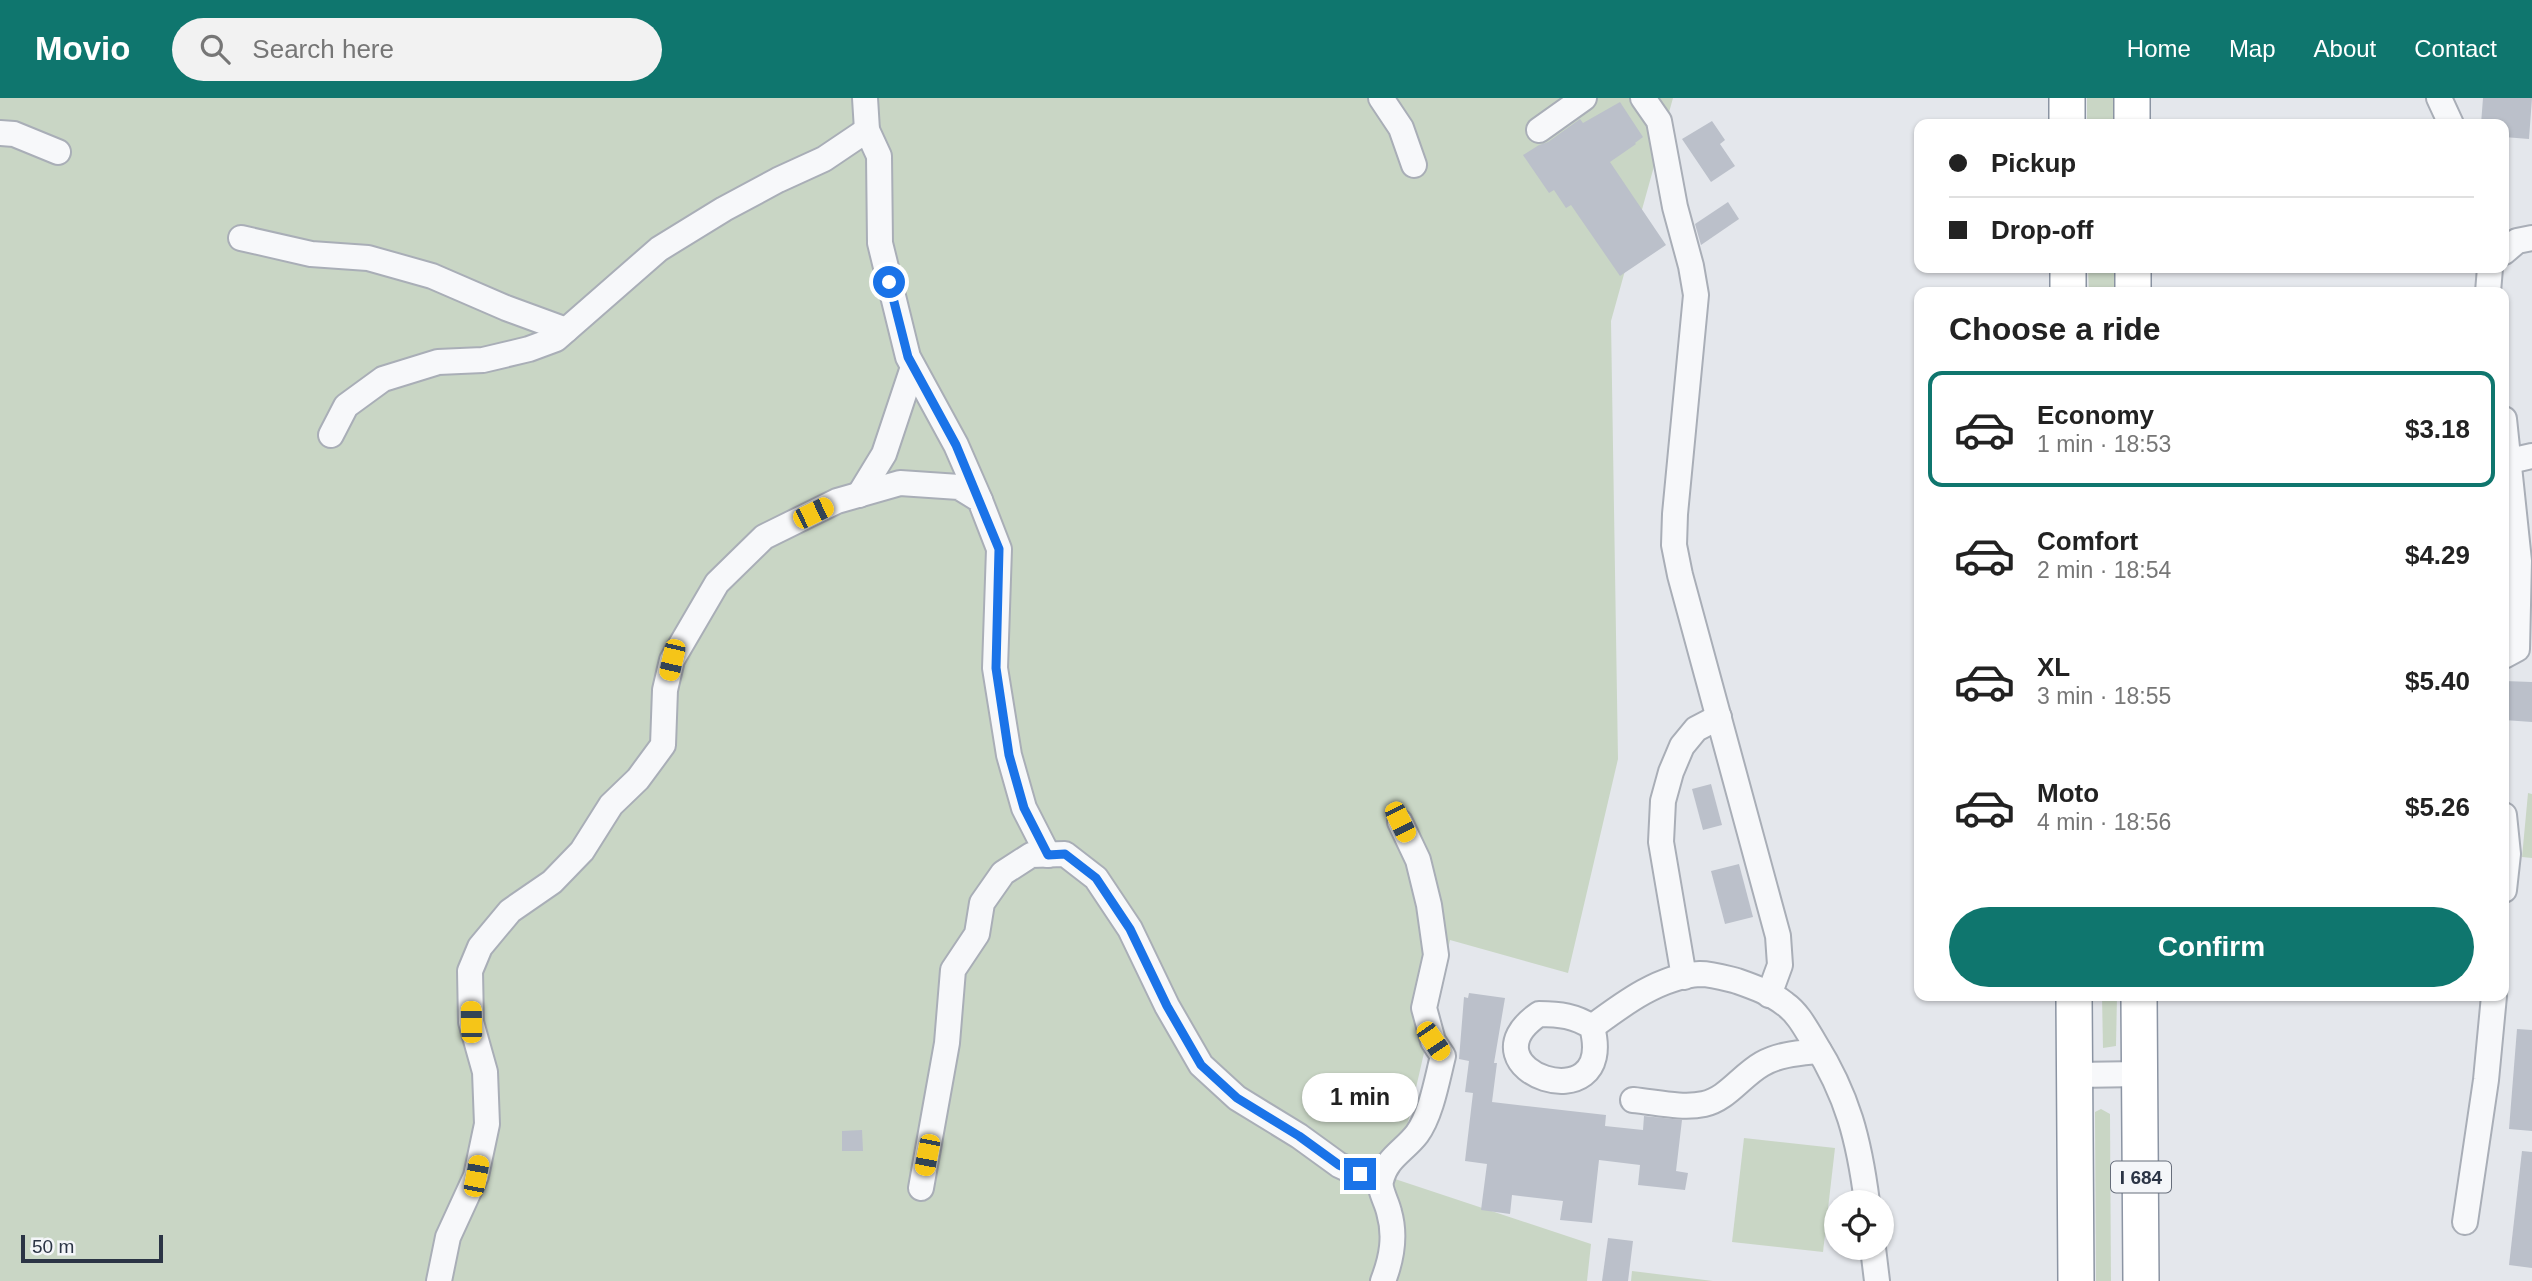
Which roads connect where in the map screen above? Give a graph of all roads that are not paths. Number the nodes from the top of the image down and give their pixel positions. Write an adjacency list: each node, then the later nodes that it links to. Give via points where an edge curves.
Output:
1 (865, 98): 11 (lane)
2 (1381, 98): 15 (lane, via 1401,128)
3 (1584, 98): 12 (lane)
4 (1643, 98): 28 (lane, via 1658,121 1696,295 1674,545)
5 (2067, 98): 8 (highway)
6 (2132, 98): 9 (highway)
7 (2439, 98): 10 (lane)
8 (2067, 119)
9 (2132, 119)
10 (2449, 119)
11 (867, 130): 19 (lane, via 824,159 659,249); 20 (lane, via 878,156 880,243)
12 (1539, 130)
13 (0, 133): 14 (lane)
14 (58, 152)
15 (1414, 165)
16 (241, 238): 19 (lane, via 311,254 368,258 432,276)
17 (2532, 238): 18 (lane)
18 (2509, 248)
19 (566, 330): 22 (lane, via 529,349 483,360 438,362 383,379 346,406)
20 (913, 367): 24 (lane, via 884,454); 25 (lane)
21 (2509, 431): 23 (lane)
22 (331, 435)
23 (2521, 459): 26 (lane)
24 (859, 495): 25 (lane, via 900,484 960,487); 46 (lane, via 837,500 764,537 717,583 672,660 665,690 663,745 638,779 611,804 582,850 552,882 510,911 480,947 470,971 471,1022 485,1072 486,1124 476,1176 448,1237)
25 (980, 500): 30 (lane, via 999,549 996,668 1009,755 1024,808)
26 (2523, 519): 27 (lane, via 2517,649)
27 (2509, 653)
28 (1719, 717): 31 (lane, via 1696,729 1682,746 1663,801 1661,842); 32 (lane, via 1778,936 1780,965)
29 (1400, 822): 41 (lane, via 1418,860 1429,905 1436,955 1424,1008 1433,1041 1443,1056 1418,1133 1388,1162)
30 (1048, 855): 41 (lane, via 1065,854 1096,878 1130,929 1201,1065 1237,1098 1339,1165); 42 (lane, via 1031,855 1003,873 982,902 977,934 953,970 947,1043)
31 (1684, 977): 32 (lane, via 1717,975); 36 (lane, via 1651,988)
32 (1769, 995): 37 (lane, via 1795,1013)
33 (2074, 1001): 39 (highway)
34 (2139, 1001): 38 (highway, I 684)
35 (2494, 1001): 44 (lane)
36 (1592, 1027)
37 (1819, 1051): 40 (lane, via 1763,1063 1722,1097 1703,1104); 43 (lane, via 1843,1094 1853,1124)
38 (2141, 1074): 39 (lane); 50 (highway, I 684)
39 (2075, 1075): 49 (highway)
40 (1633, 1100)
41 (1380, 1184): 47 (lane, via 1394,1234)
42 (921, 1188)
43 (1865, 1190)
44 (2465, 1222)
45 (1874, 1260): 48 (lane)
46 (439, 1281)
47 (1383, 1281)
48 (1877, 1281)
49 (2076, 1281)
50 (2141, 1281)

